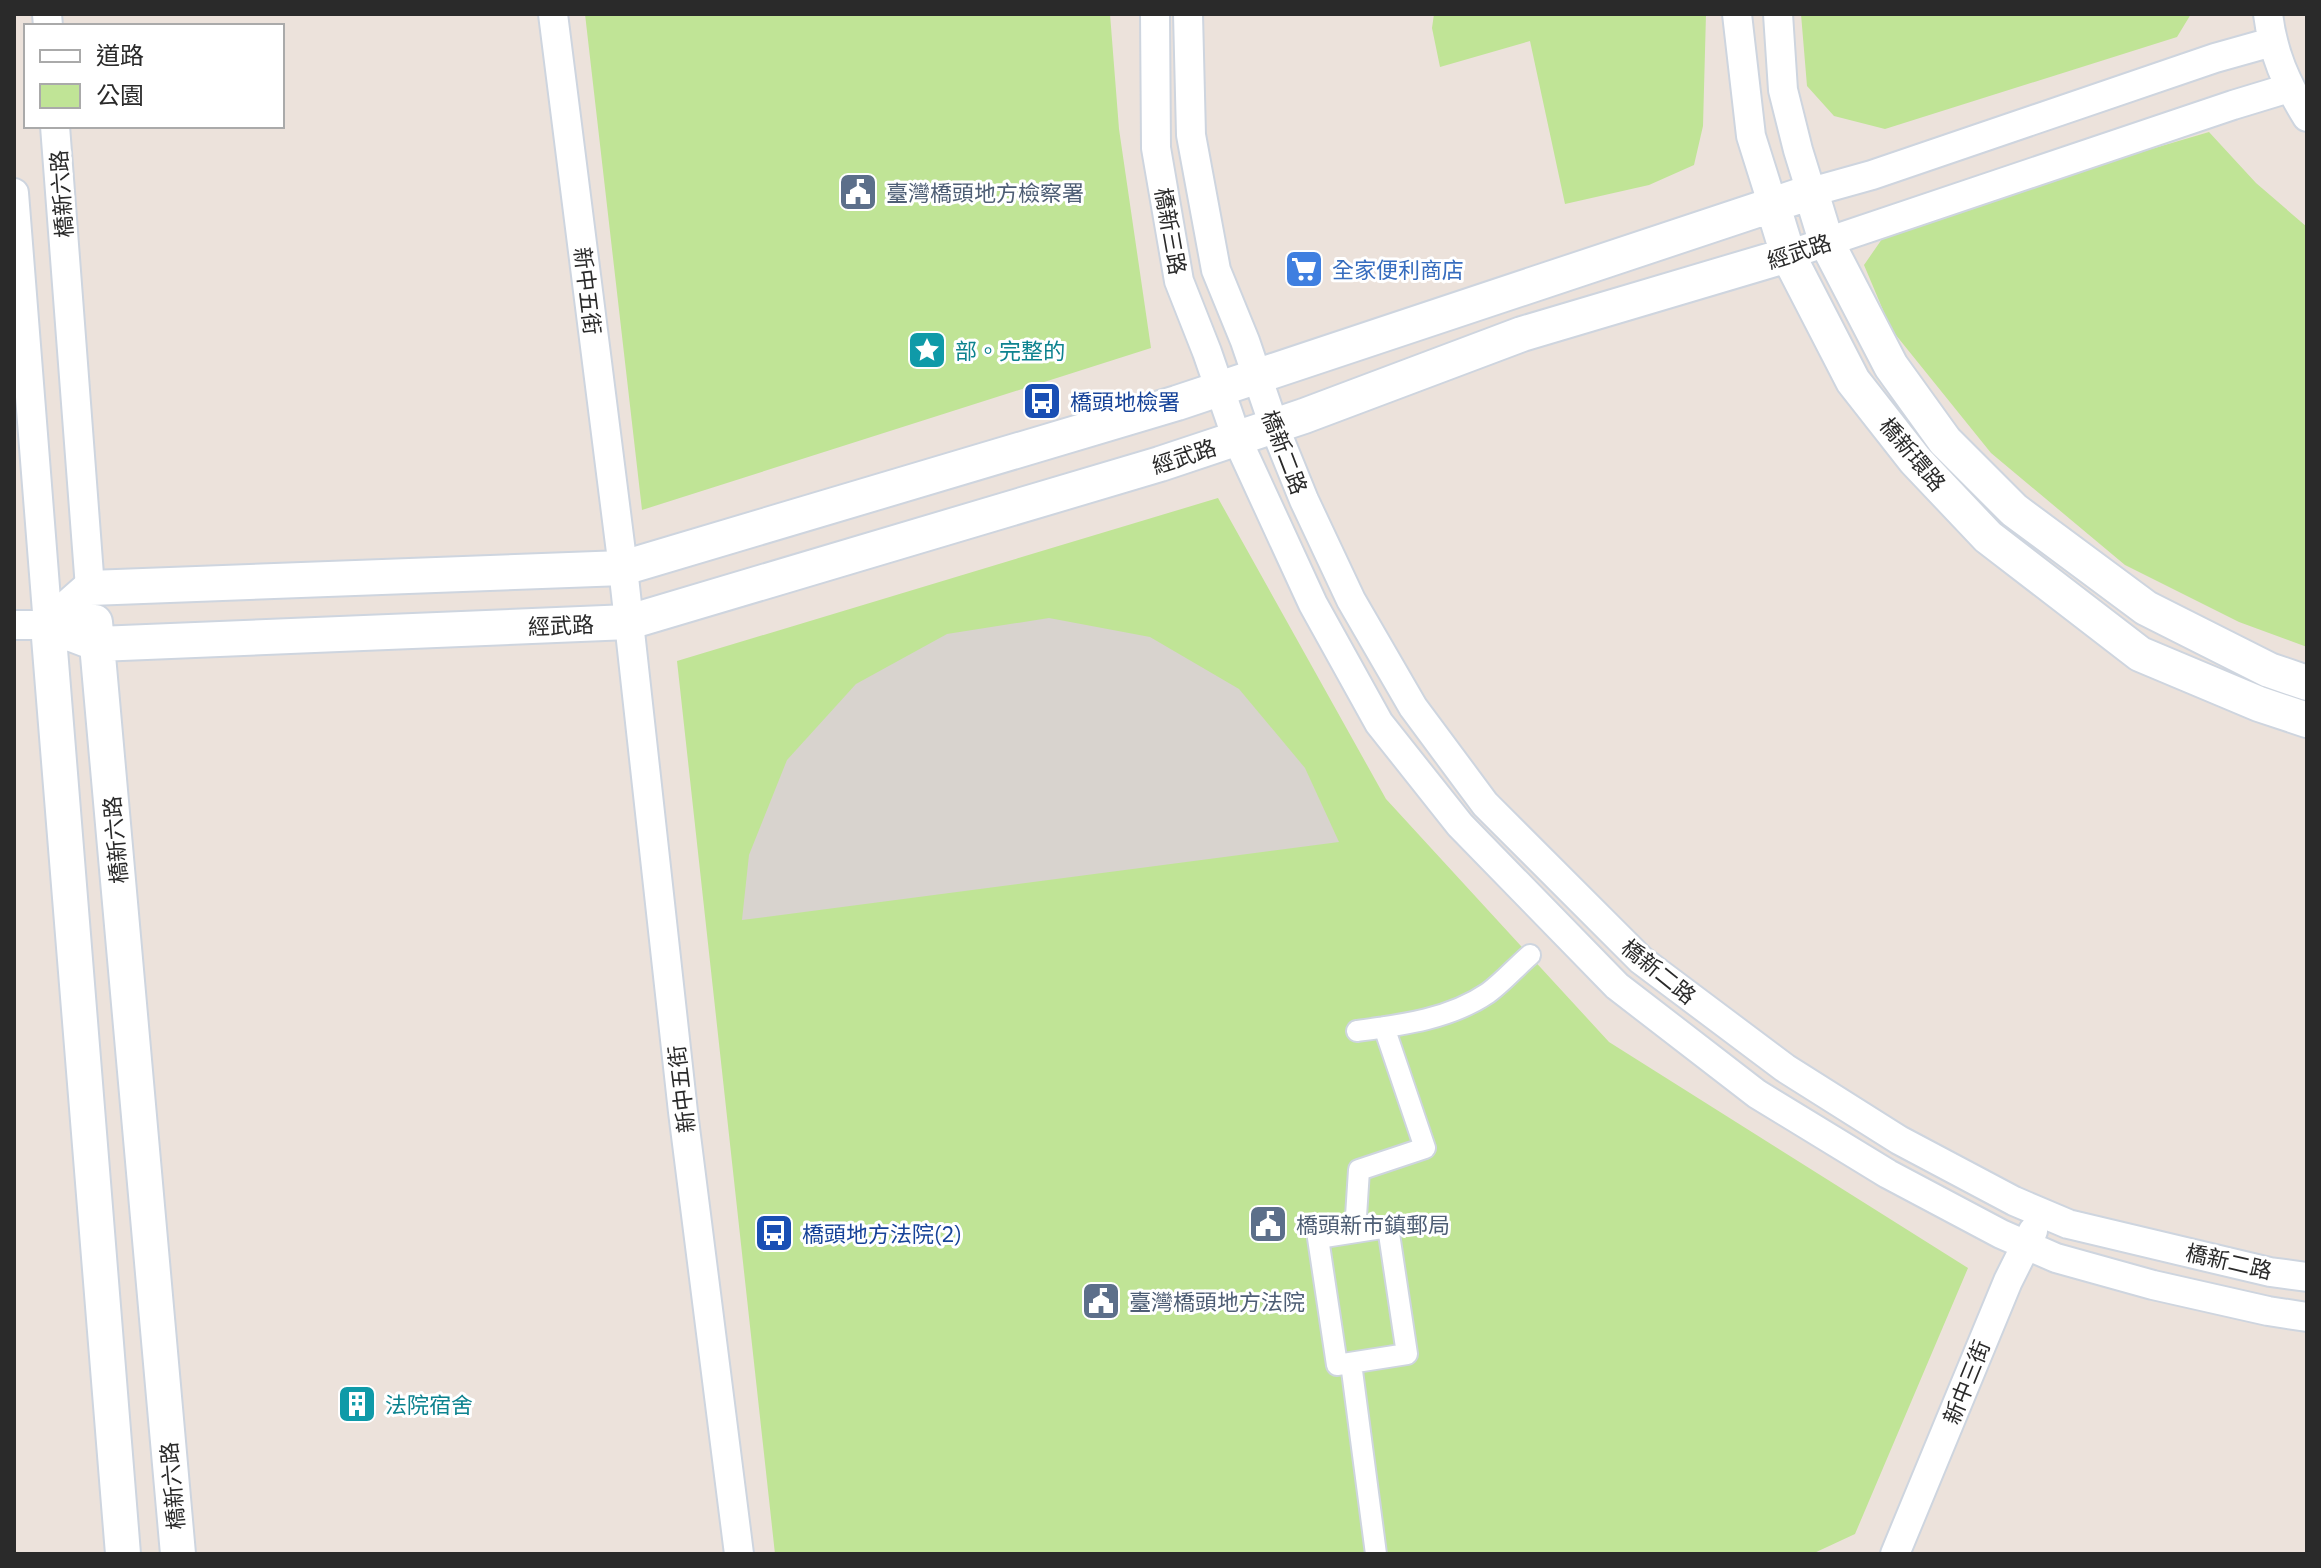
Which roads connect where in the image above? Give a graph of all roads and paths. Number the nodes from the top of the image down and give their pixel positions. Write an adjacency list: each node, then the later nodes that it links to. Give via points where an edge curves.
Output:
1 (553, 14): 20 (street, 新中五街)
2 (1155, 14): 17 (street, 橋新三路, via 1161,180 1179,281)
3 (1188, 14): 16 (street, 橋新三路, via 1191,135 1216,270)
4 (1737, 14): 13 (street, 橋新環路, via 1751,136)
5 (1778, 14): 11 (street, 橋新環路, via 1783,90)
6 (2268, 14): 7 (street)
7 (2272, 42): 8 (street); 11 (street)
8 (2289, 88): 9 (street); 14 (street, 經武路)
9 (2307, 117)
10 (55, 128): 21 (street, 橋新六路)
11 (1811, 192): 13 (street); 14 (street, 橋新環路)
12 (14, 193): 24 (street)
13 (1773, 206): 15 (street, 橋新環路); 16 (street)
14 (1826, 241): 15 (street, 經武路); 26 (street, 橋新環路, via 1891,366 1945,441 2014,510 2146,608 2269,670)
15 (1788, 255): 18 (street, 經武路, via 1522,334); 27 (street, 橋新環路, via 1853,381 1915,460 1988,537 2140,654)
16 (1258, 377): 17 (street); 18 (street, 橋新二路)
17 (1220, 389): 19 (street, 橋新三路); 20 (street)
18 (1274, 426): 19 (street, 經武路); 31 (street, 橋新二路, via 1351,600 1413,707 1485,804 1641,960 1785,1068 1899,1140)
19 (1237, 439): 22 (street, 經武路); 33 (street, 橋新二路, via 1313,604 1379,723 1460,825 1528,897 1617,986 1757,1094 1888,1174)
20 (623, 568): 21 (street); 22 (street, 新中五街)
21 (90, 588): 24 (street); 25 (street, 橋新六路)
22 (629, 622): 25 (street, 經武路); 39 (street, 新中五街)
23 (14, 625): 24 (street, 經武路)
24 (48, 625): 25 (street, 經武路); 37 (street)
25 (98, 644): 38 (street, 橋新六路)
26 (2307, 683)
27 (2307, 720)
28 (1530, 955): 29 (street, via 1465,1006)
29 (1384, 1027): 30 (street); 32 (street, via 1425,1148 1359,1170)
30 (1357, 1031)
31 (2042, 1212): 33 (street, 新中三街); 34 (street, 橋新二路, via 2068,1224)
32 (1355, 1232): 36 (street, via 1318,1238 1337,1365); 36 (street, via 1388,1227 1407,1354)
33 (2026, 1246): 35 (street, 橋新二路, via 2153,1285); 41 (street, 新中三街)
34 (2307, 1277)
35 (2307, 1317)
36 (1351, 1363): 40 (street)
37 (123, 1554)
38 (178, 1554)
39 (739, 1554)
40 (1376, 1554)
41 (1895, 1554)

